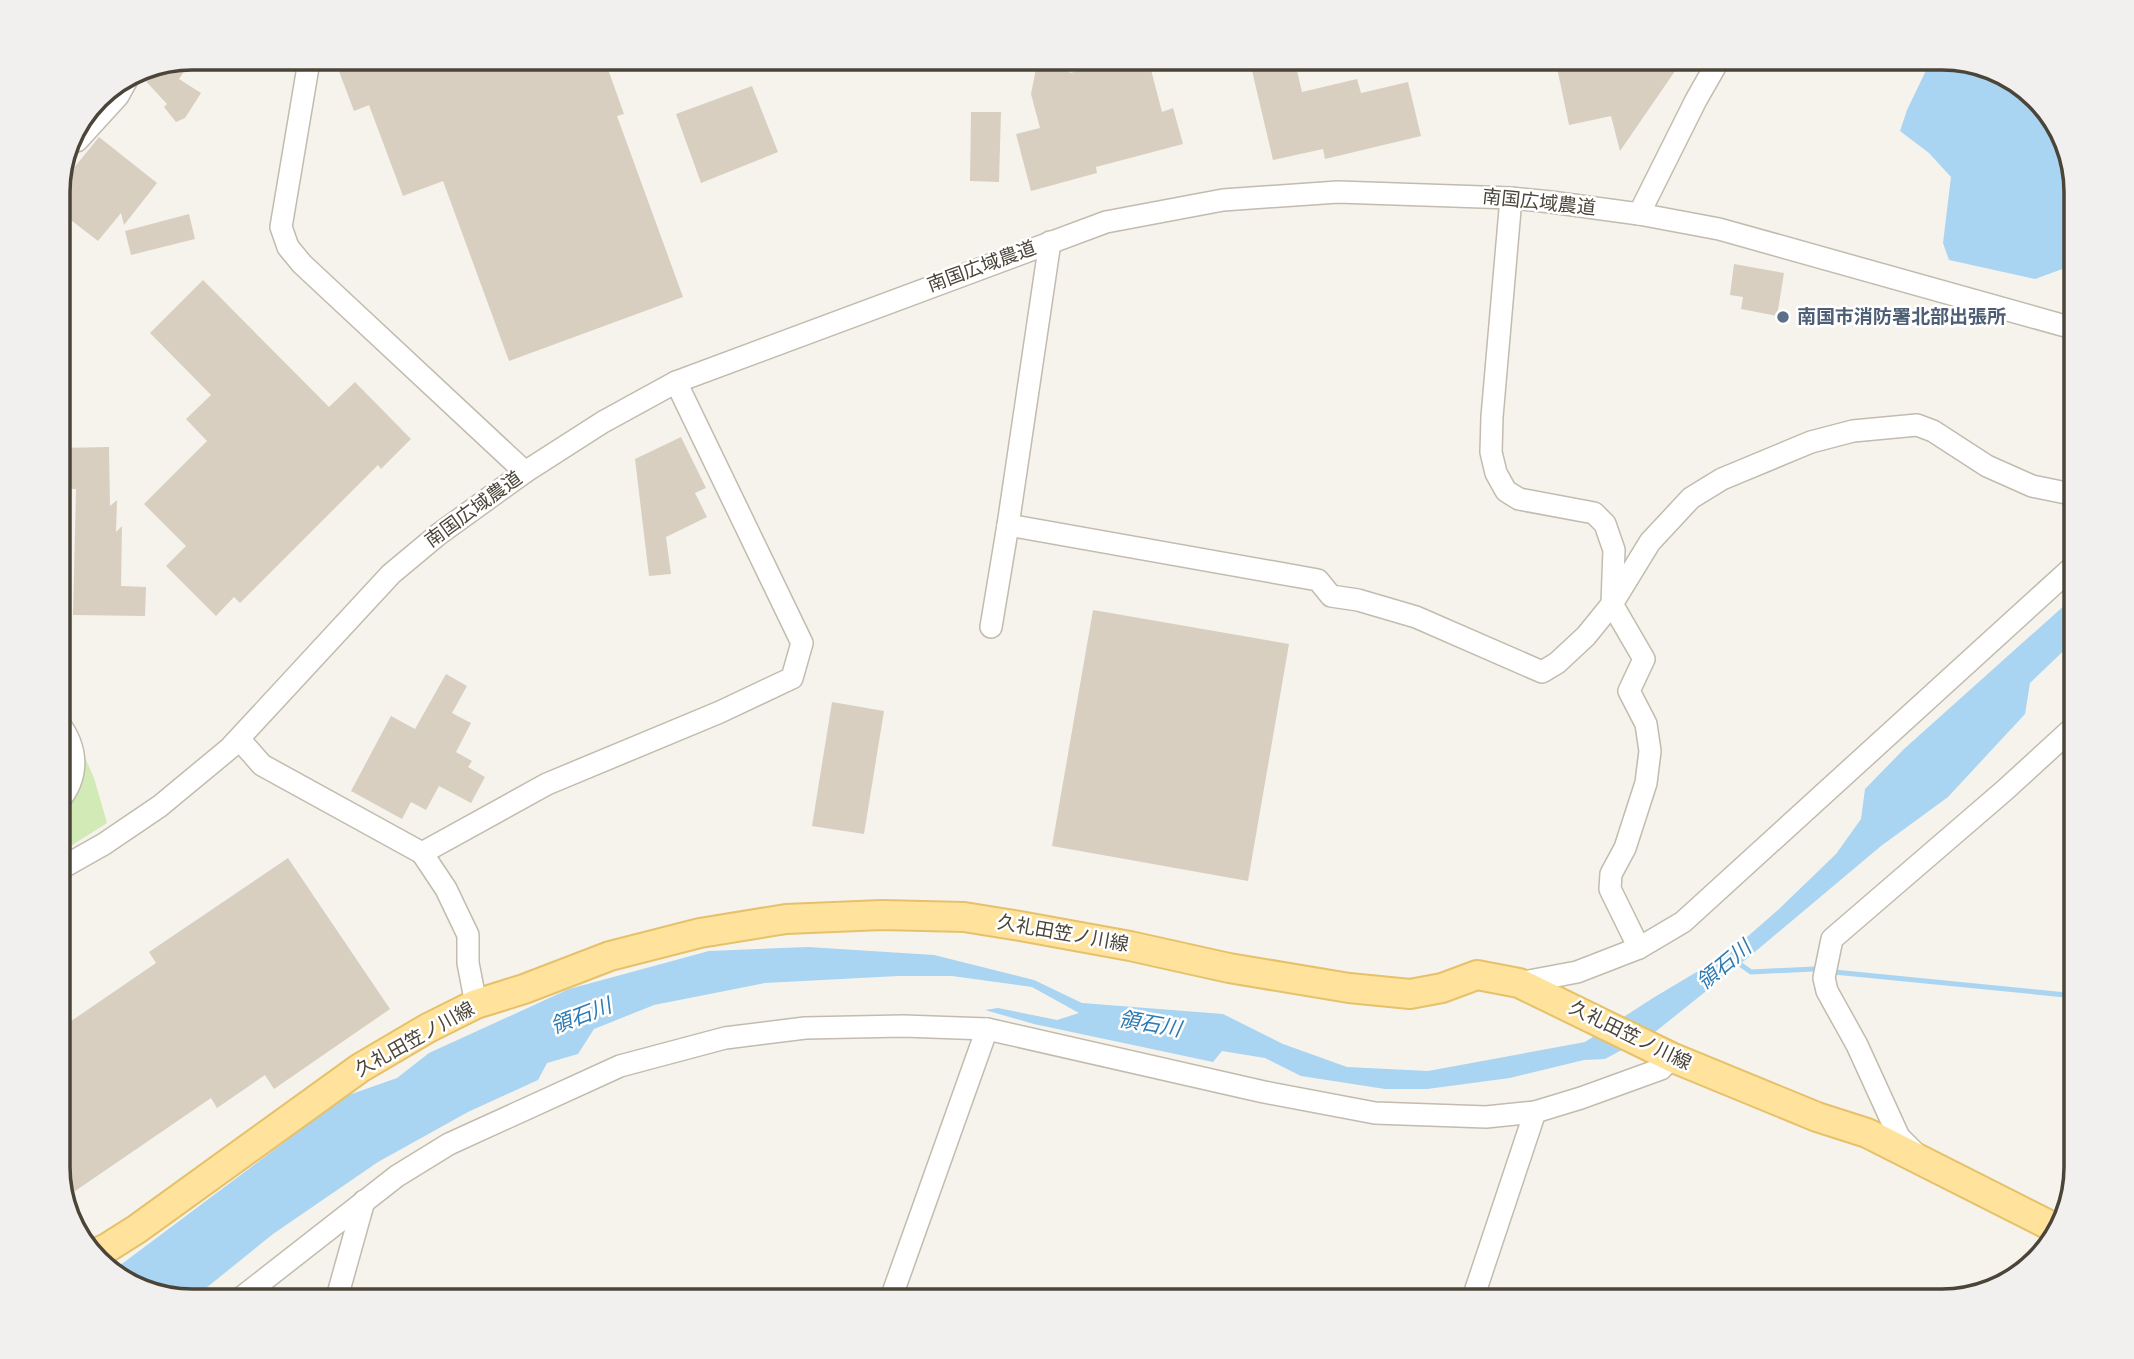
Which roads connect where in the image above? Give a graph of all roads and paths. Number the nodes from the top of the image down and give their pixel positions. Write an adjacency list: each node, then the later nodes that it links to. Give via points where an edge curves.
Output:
1 (307, 70): 10 (street, via 281,227 288,247)
2 (1713, 70): 6 (street)
3 (118, 96): 4 (street)
4 (86, 133)
5 (1511, 198): 6 (street, 南国広域農道); 7 (street, 南国広域農道, via 1338,192 1223,200 1106,222); 14 (street, via 1492,416 1491,453 1496,474 1506,491 1519,499 1594,513 1605,524 1614,550)
6 (1639, 214): 8 (street, 南国広域農道, via 1774,243)
7 (1050, 242): 9 (street, 南国広域農道); 12 (street)
8 (2064, 326)
9 (676, 382): 10 (street, 南国広域農道); 20 (street, via 802,643 792,678 547,784)
10 (524, 472): 17 (street, 南国広域農道, via 391,574)
11 (2064, 493): 14 (street, via 2032,486 1987,466 1917,425 1853,430 1811,442 1723,479 1691,498 1650,542)
12 (1008, 525): 14 (street, via 1318,580 1331,596 1416,617 1542,672 1576,645); 15 (street)
13 (2064, 575): 22 (street, via 1683,922)
14 (1612, 604): 22 (street, via 1644,659 1629,691 1646,724 1650,751 1646,783 1625,848 1611,874 1610,889)
15 (991, 627)
16 (2064, 736): 28 (street, via 1832,939 1824,978 1827,991 1899,1137)
17 (239, 739): 20 (street, via 262,765); 21 (street, 南国広域農道, via 160,806)
18 (70, 741): 19 (street, via 74,768)
19 (70, 786)
20 (422, 853): 24 (street, via 468,935)
21 (70, 863)
22 (1639, 948): 23 (street)
23 (1528, 987): 24 (main road, 久礼田笠ノ川線, via 1477,975 1410,994 1349,988 964,917 882,915 786,919 700,933 610,956); 26 (main road, 久礼田笠ノ川線)
24 (476, 1004): 31 (main road, 久礼田笠ノ川線, via 360,1068)
25 (986, 1029): 27 (street, via 1375,1113 1486,1117); 29 (street, via 805,1028 725,1038 620,1066 449,1144); 34 (street)
26 (1666, 1055): 27 (street, via 1661,1069); 28 (main road, 久礼田笠ノ川線, via 1867,1133)
27 (1535, 1112): 35 (street)
28 (1922, 1160): 30 (main road, 久礼田笠ノ川線)
29 (364, 1201): 32 (street); 33 (street)
30 (2049, 1225)
31 (103, 1250)
32 (252, 1289)
33 (339, 1289)
34 (894, 1289)
35 (1476, 1289)

